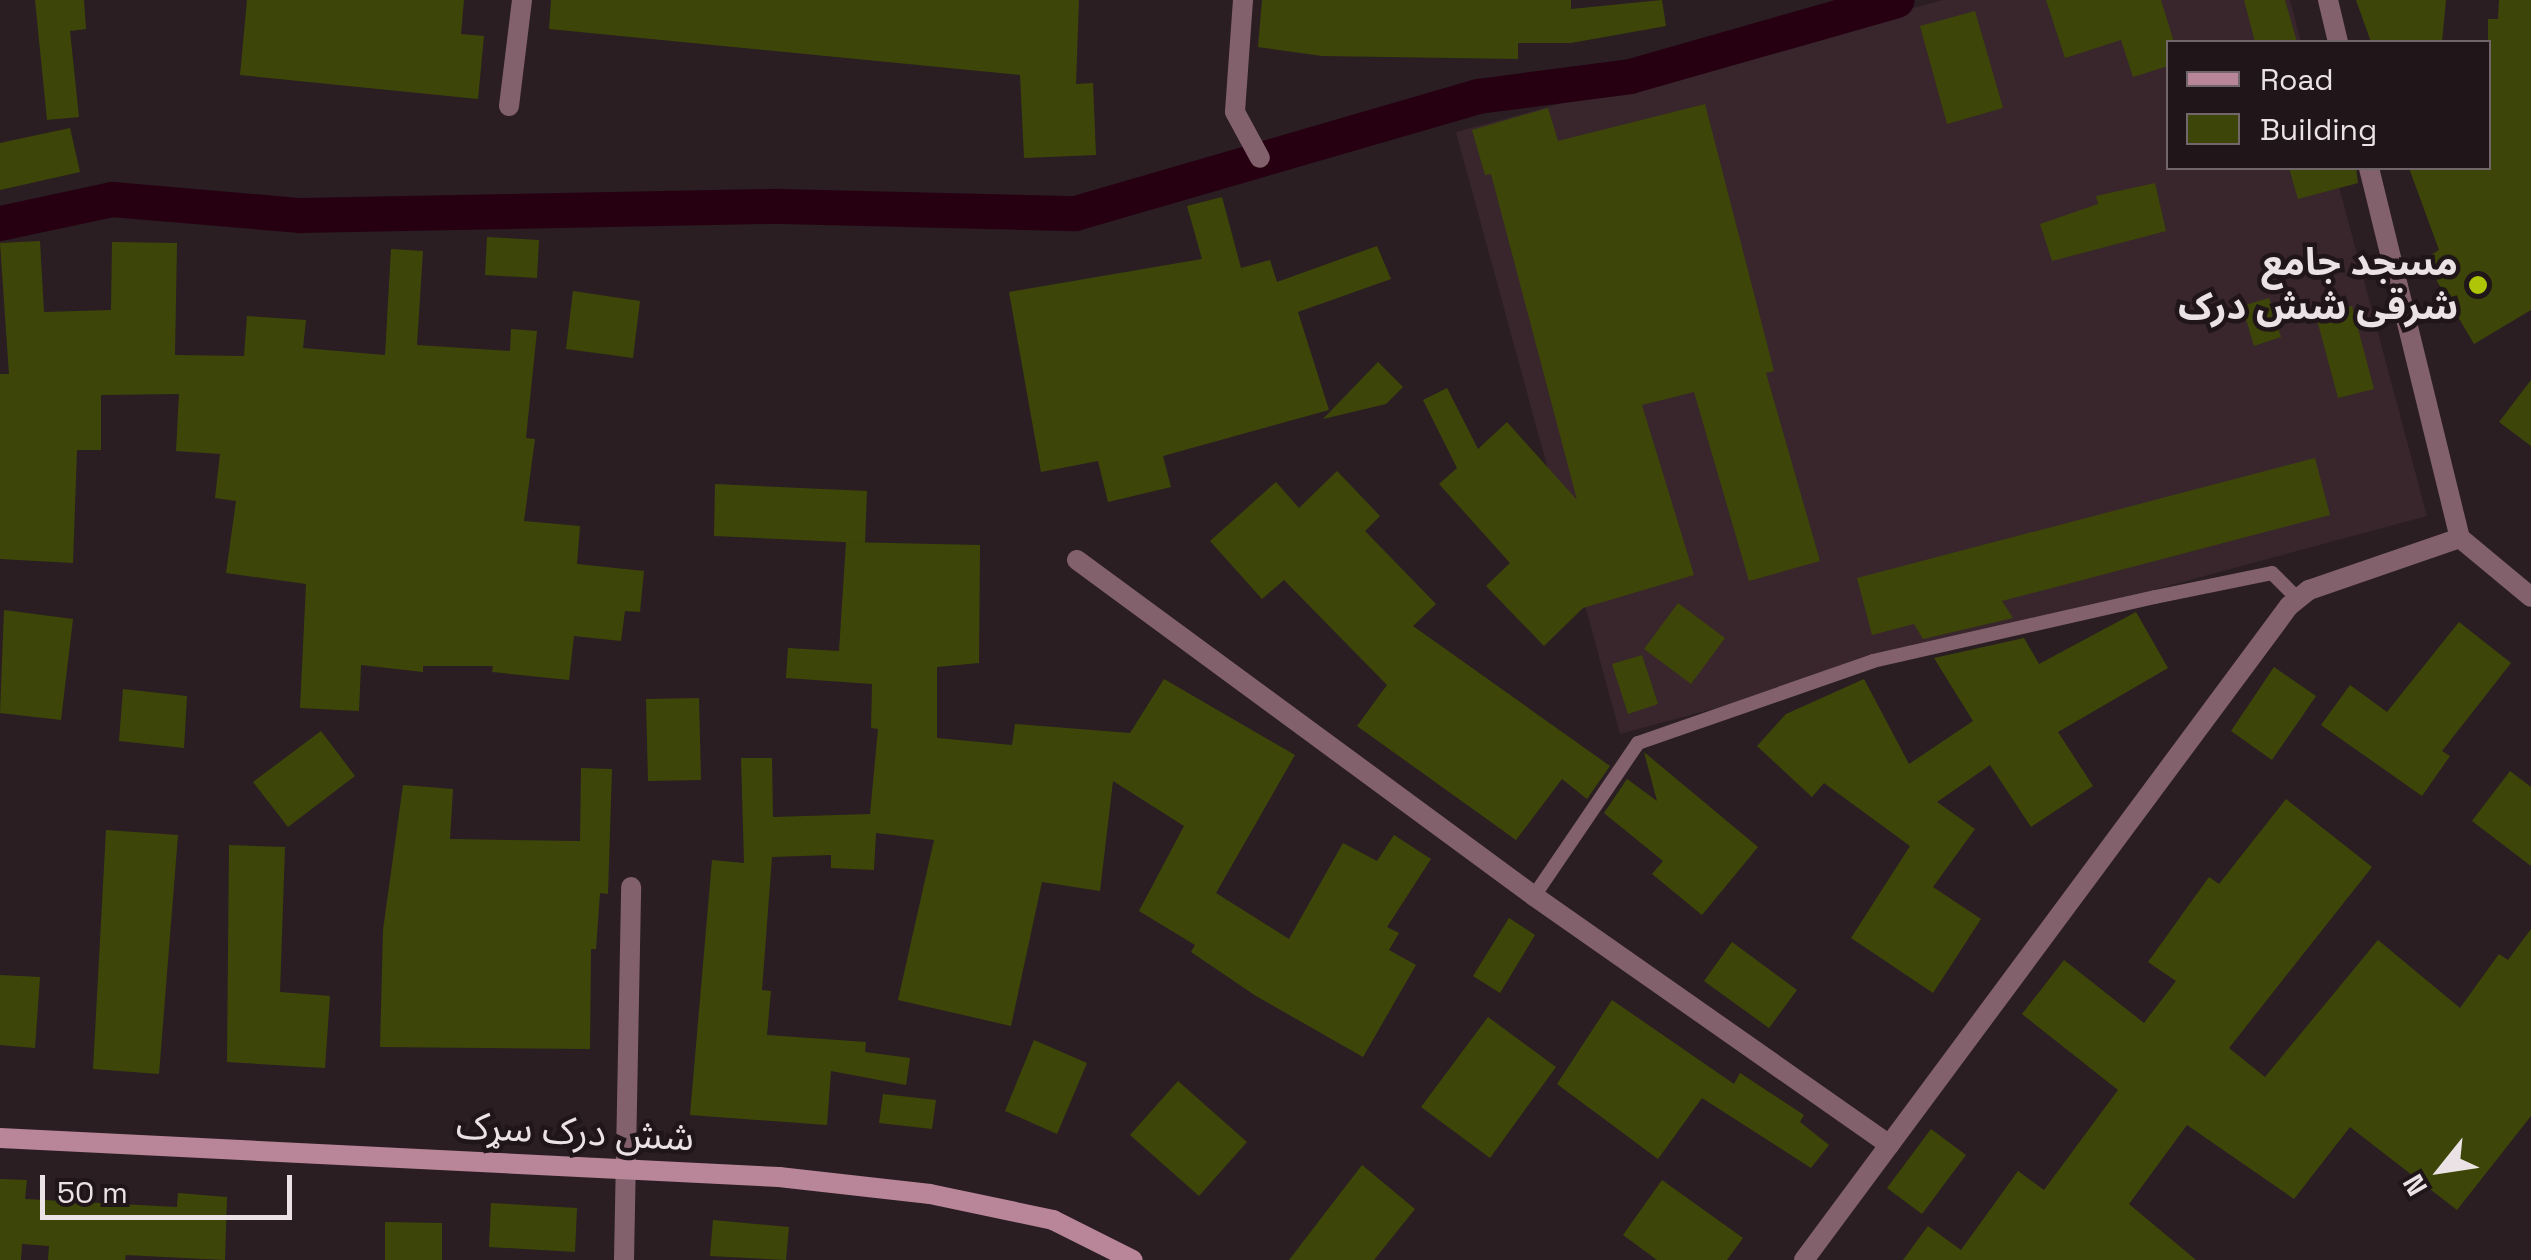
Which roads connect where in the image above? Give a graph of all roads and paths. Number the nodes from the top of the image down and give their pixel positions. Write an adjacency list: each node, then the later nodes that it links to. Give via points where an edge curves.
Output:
1 (522, 0): 5 (street)
2 (1243, 0): 6 (street, via 1235,112)
3 (2328, 0): 4 (street)
4 (2338, 40)
5 (509, 106)
6 (1260, 158)
7 (2369, 170): 8 (street)
8 (2460, 538): 10 (street); 11 (street)
9 (1077, 560): 13 (street)
10 (2531, 597)
11 (2298, 599): 13 (lane, via 2272,573 2156,597 1873,660 1638,743); 15 (street)
12 (631, 888): 16 (street)
13 (1534, 896): 15 (street)
14 (0, 1138): 16 (main road, شش درک سړک, via 309,1150)
15 (1889, 1145): 19 (street)
16 (624, 1173): 17 (street); 18 (main road, شش درک سړک, via 779,1176 930,1194 1053,1220)
17 (624, 1260)
18 (1133, 1260)
19 (1804, 1260)

